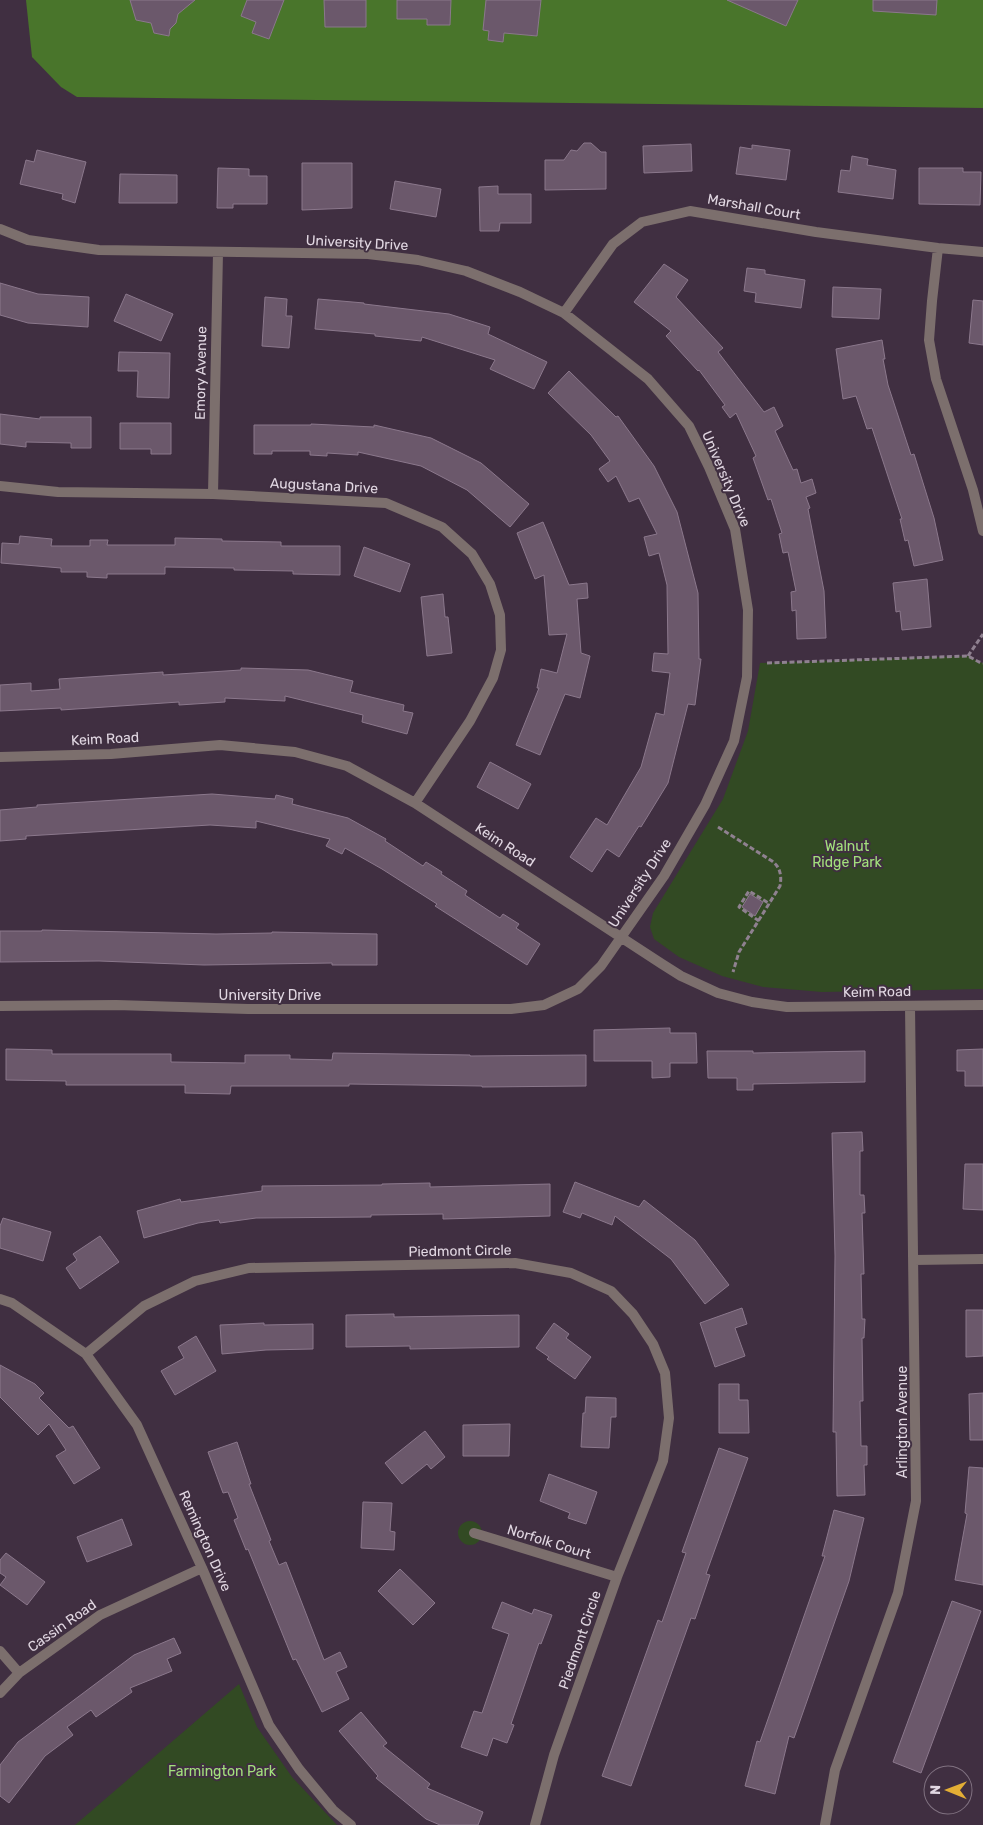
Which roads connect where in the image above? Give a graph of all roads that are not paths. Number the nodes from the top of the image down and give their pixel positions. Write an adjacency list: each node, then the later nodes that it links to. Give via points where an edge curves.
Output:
1 (0, 228): 4 (street, University Drive, via 28,240 99,250)
2 (938, 248): 3 (street, Marshall Court); 5 (street, Marshall Court, via 690,211 642,222 613,244); 8 (street, via 929,340 936,379 973,490)
3 (983, 252)
4 (218, 253): 5 (street, University Drive, via 368,254 418,260 483,277); 7 (street, Emory Avenue)
5 (564, 313): 11 (street, University Drive, via 648,379 689,426 735,529 748,610 747,677 734,741 705,805 664,876)
6 (0, 486): 7 (street, Augustana Drive, via 58,492)
7 (213, 494): 10 (street, Augustana Drive, via 386,503 442,526 472,554 490,584 500,616 502,634 498,664 470,721)
8 (983, 531)
9 (0, 757): 10 (street, Keim Road, via 111,754 220,745 295,752 347,766)
10 (415, 803): 11 (street, Keim Road)
11 (621, 938): 13 (street, University Drive, via 601,966 578,989 544,1005 511,1009); 14 (street, Keim Road, via 681,976 718,993 752,1002 787,1007)
12 (983, 1005): 14 (street, Keim Road)
13 (0, 1006)
14 (910, 1006): 16 (street, Arlington Avenue)
15 (983, 1259): 16 (street)
16 (914, 1260): 27 (street, Arlington Avenue, via 916,1501 898,1593 836,1770)
17 (0, 1299): 18 (street, Remington Drive, via 12,1303)
18 (86, 1354): 20 (street, Remington Drive, via 138,1425); 21 (street, Piedmont Circle, via 144,1306 195,1282 250,1268 515,1263 571,1273 610,1291 633,1314 653,1344 664,1373 669,1418 663,1461)
19 (474, 1533): 21 (street, Norfolk Court)
20 (202, 1568): 23 (street, Cassin Road, via 100,1615); 25 (street, Remington Drive, via 268,1726 327,1803)
21 (616, 1576): 26 (street, Piedmont Circle, via 554,1756)
22 (0, 1651): 23 (street)
23 (19, 1673): 24 (street, Cassin Road)
24 (0, 1693)
25 (351, 1825)
26 (535, 1825)
27 (825, 1825)

